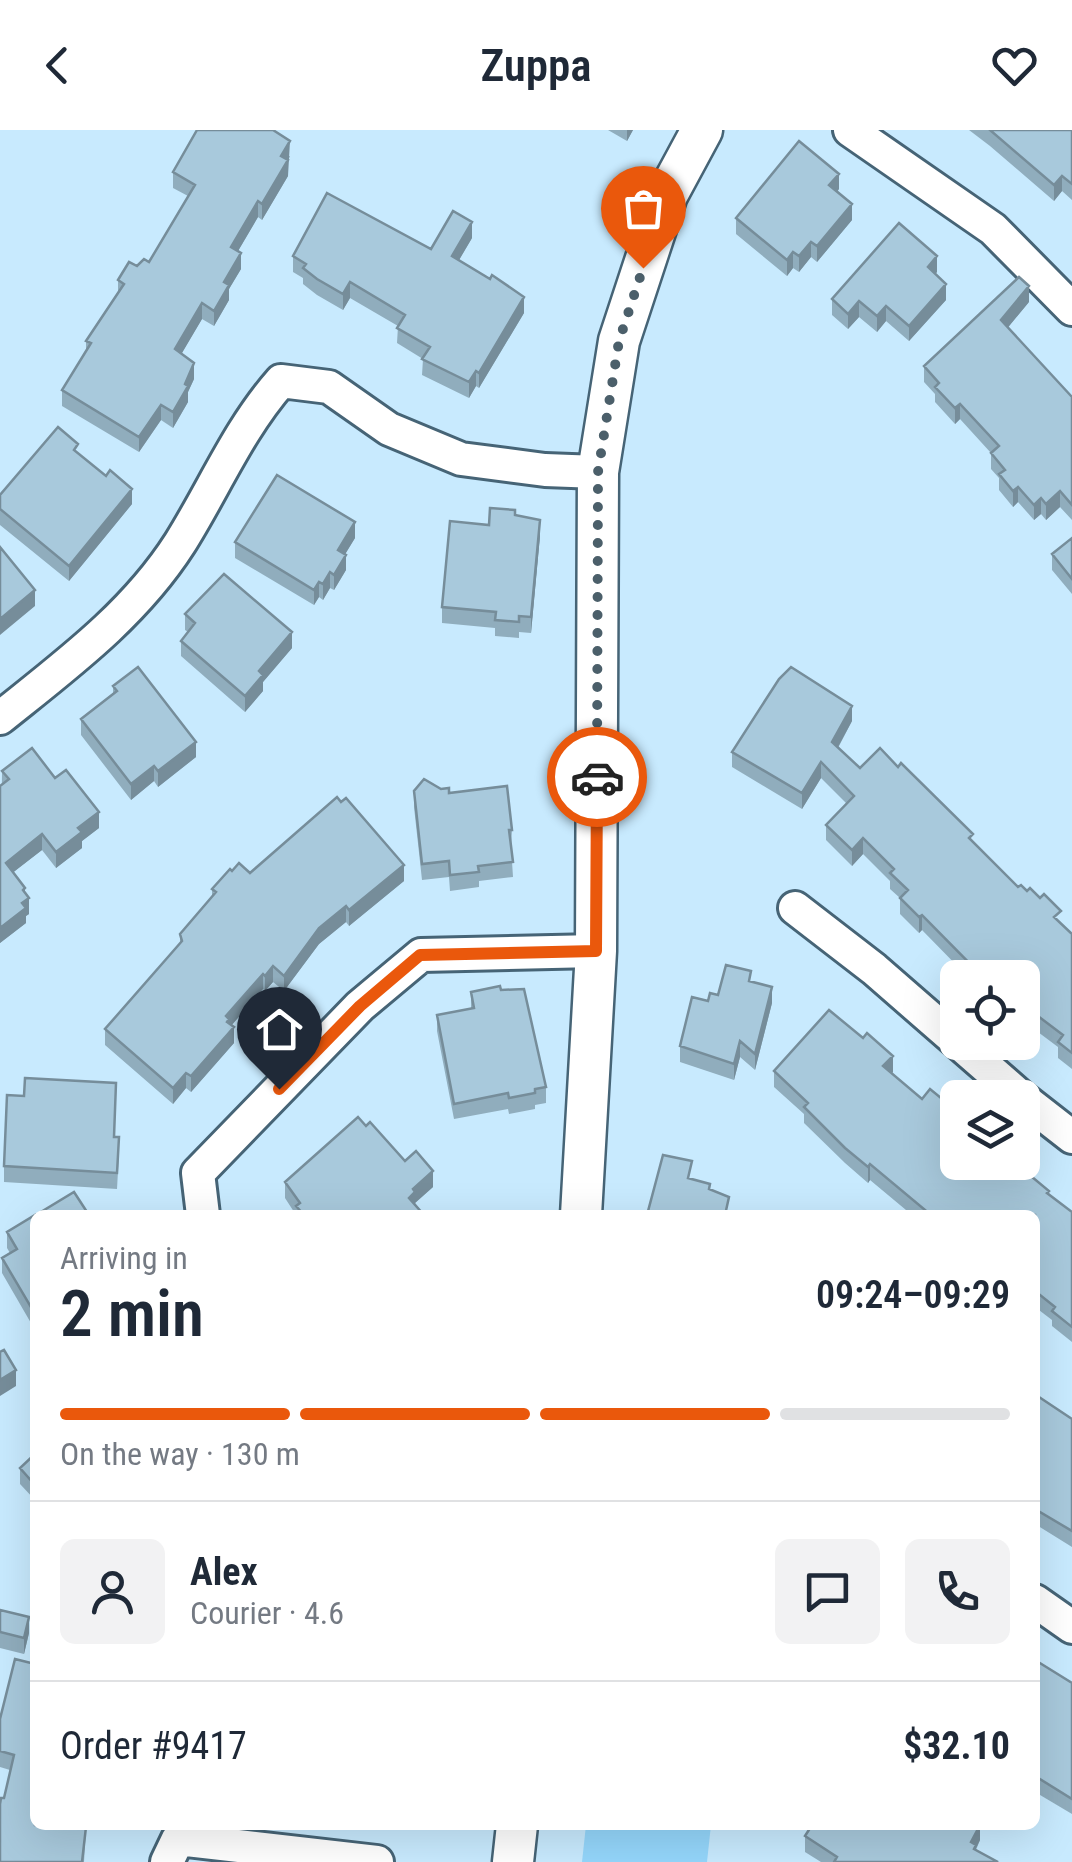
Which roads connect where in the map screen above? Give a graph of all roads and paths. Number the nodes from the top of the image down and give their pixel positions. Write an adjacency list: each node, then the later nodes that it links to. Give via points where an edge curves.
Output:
1 (702, 130): 4 (street, via 668,195 619,341)
2 (850, 130): 3 (street, via 993,229)
3 (1072, 308)
4 (598, 472): 5 (street, via 461,459 389,428 328,387 280,381 254,411 179,545 117,623); 7 (street)
5 (0, 718)
6 (795, 908): 8 (street)
7 (596, 951): 11 (street, via 420,955 360,1006 198,1173); 12 (street)
8 (1001, 1080)
9 (1040, 1112): 10 (street)
10 (1072, 1137)
11 (202, 1210)
12 (581, 1210)
13 (1040, 1605): 14 (street)
14 (1072, 1627)
15 (517, 1830): 18 (street)
16 (167, 1862): 17 (street, via 178,1839)
17 (376, 1862)
18 (513, 1862)

